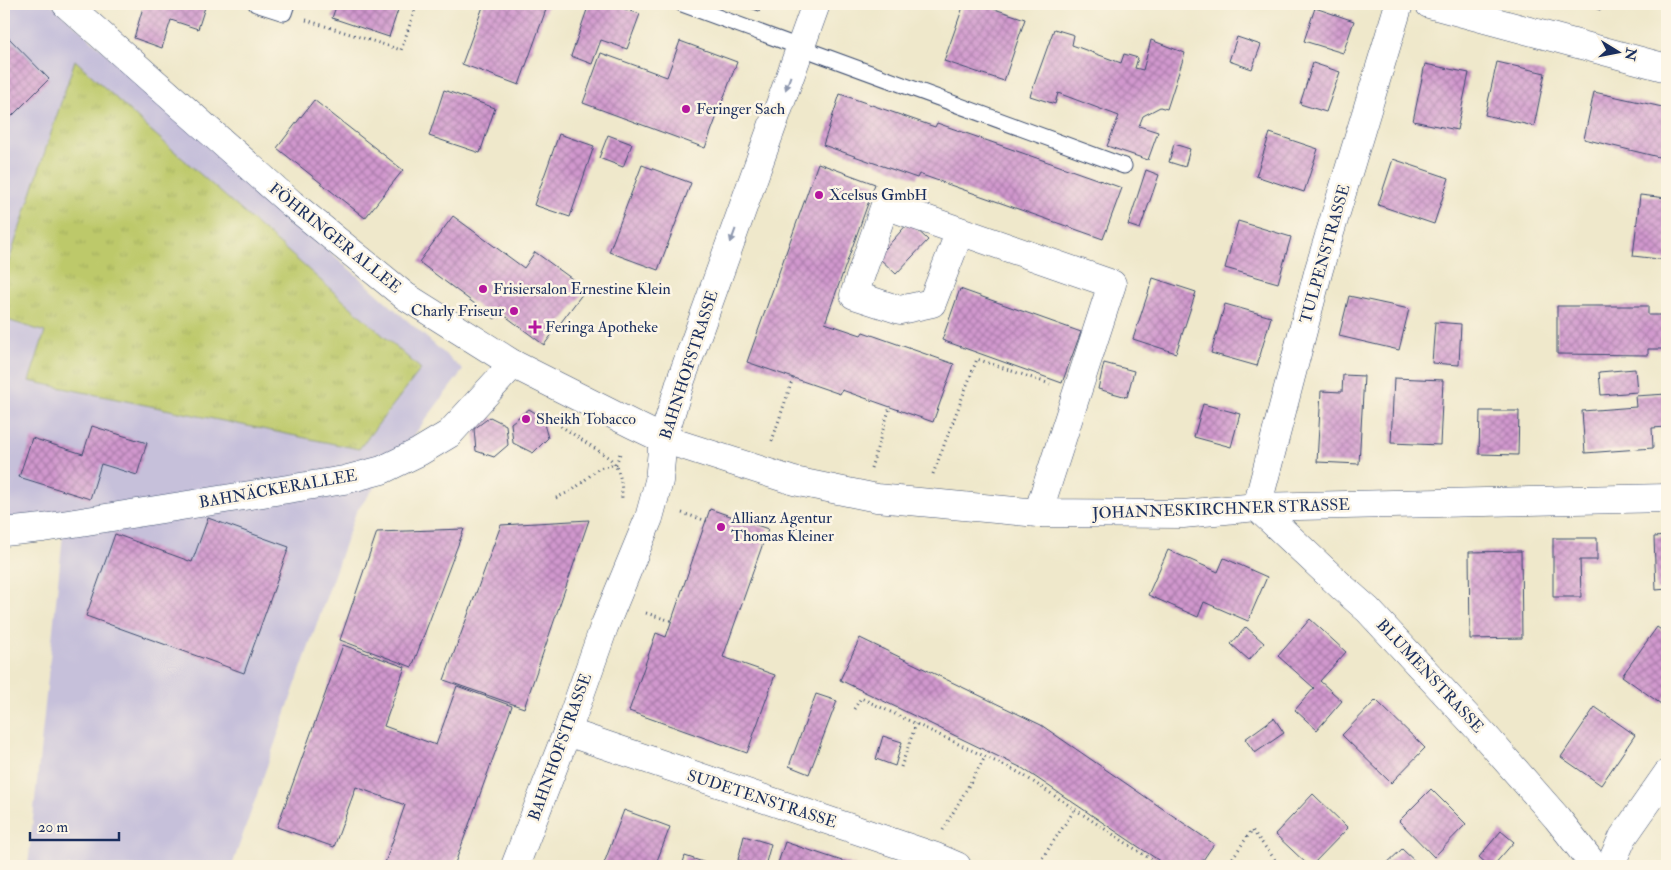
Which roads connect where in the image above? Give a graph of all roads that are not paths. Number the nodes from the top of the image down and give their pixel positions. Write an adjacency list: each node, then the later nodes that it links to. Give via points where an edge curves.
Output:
1 (66, 4): 12 (street, FÖHRINGER ALLEE, via 292,204 397,290)
2 (256, 4): 7 (lane)
3 (682, 4): 8 (lane)
4 (816, 4): 8 (street, BAHNHOFSTRASSE)
5 (1399, 4): 15 (street, TULPENSTRASSE, via 1319,269)
6 (1429, 4): 9 (street)
7 (286, 8)
8 (800, 47): 10 (lane); 13 (street, BAHNHOFSTRASSE, one-way to 13)
9 (1667, 68)
10 (1124, 166)
11 (960, 231): 16 (street, via 1112,284)
12 (513, 364): 13 (street, FÖHRINGER ALLEE); 17 (street, BAHNÄCKERALLEE, via 449,434 382,470 344,480)
13 (663, 439): 16 (street, JOHANNESKIRCHNER STRASSE, via 794,480 877,498); 18 (street, BAHNHOFSTRASSE, via 659,482 649,518 604,627)
14 (1667, 498): 15 (street, JOHANNESKIRCHNER STRASSE)
15 (1258, 507): 16 (street, JOHANNESKIRCHNER STRASSE, via 1183,514); 21 (street, BLUMENSTRASSE, via 1368,610 1562,824)
16 (1038, 513)
17 (4, 532)
18 (567, 732): 20 (street, SUDETENSTRASSE); 22 (street, BAHNHOFSTRASSE)
19 (1667, 774): 21 (street)
20 (942, 856)
21 (1603, 862)
22 (515, 866)

